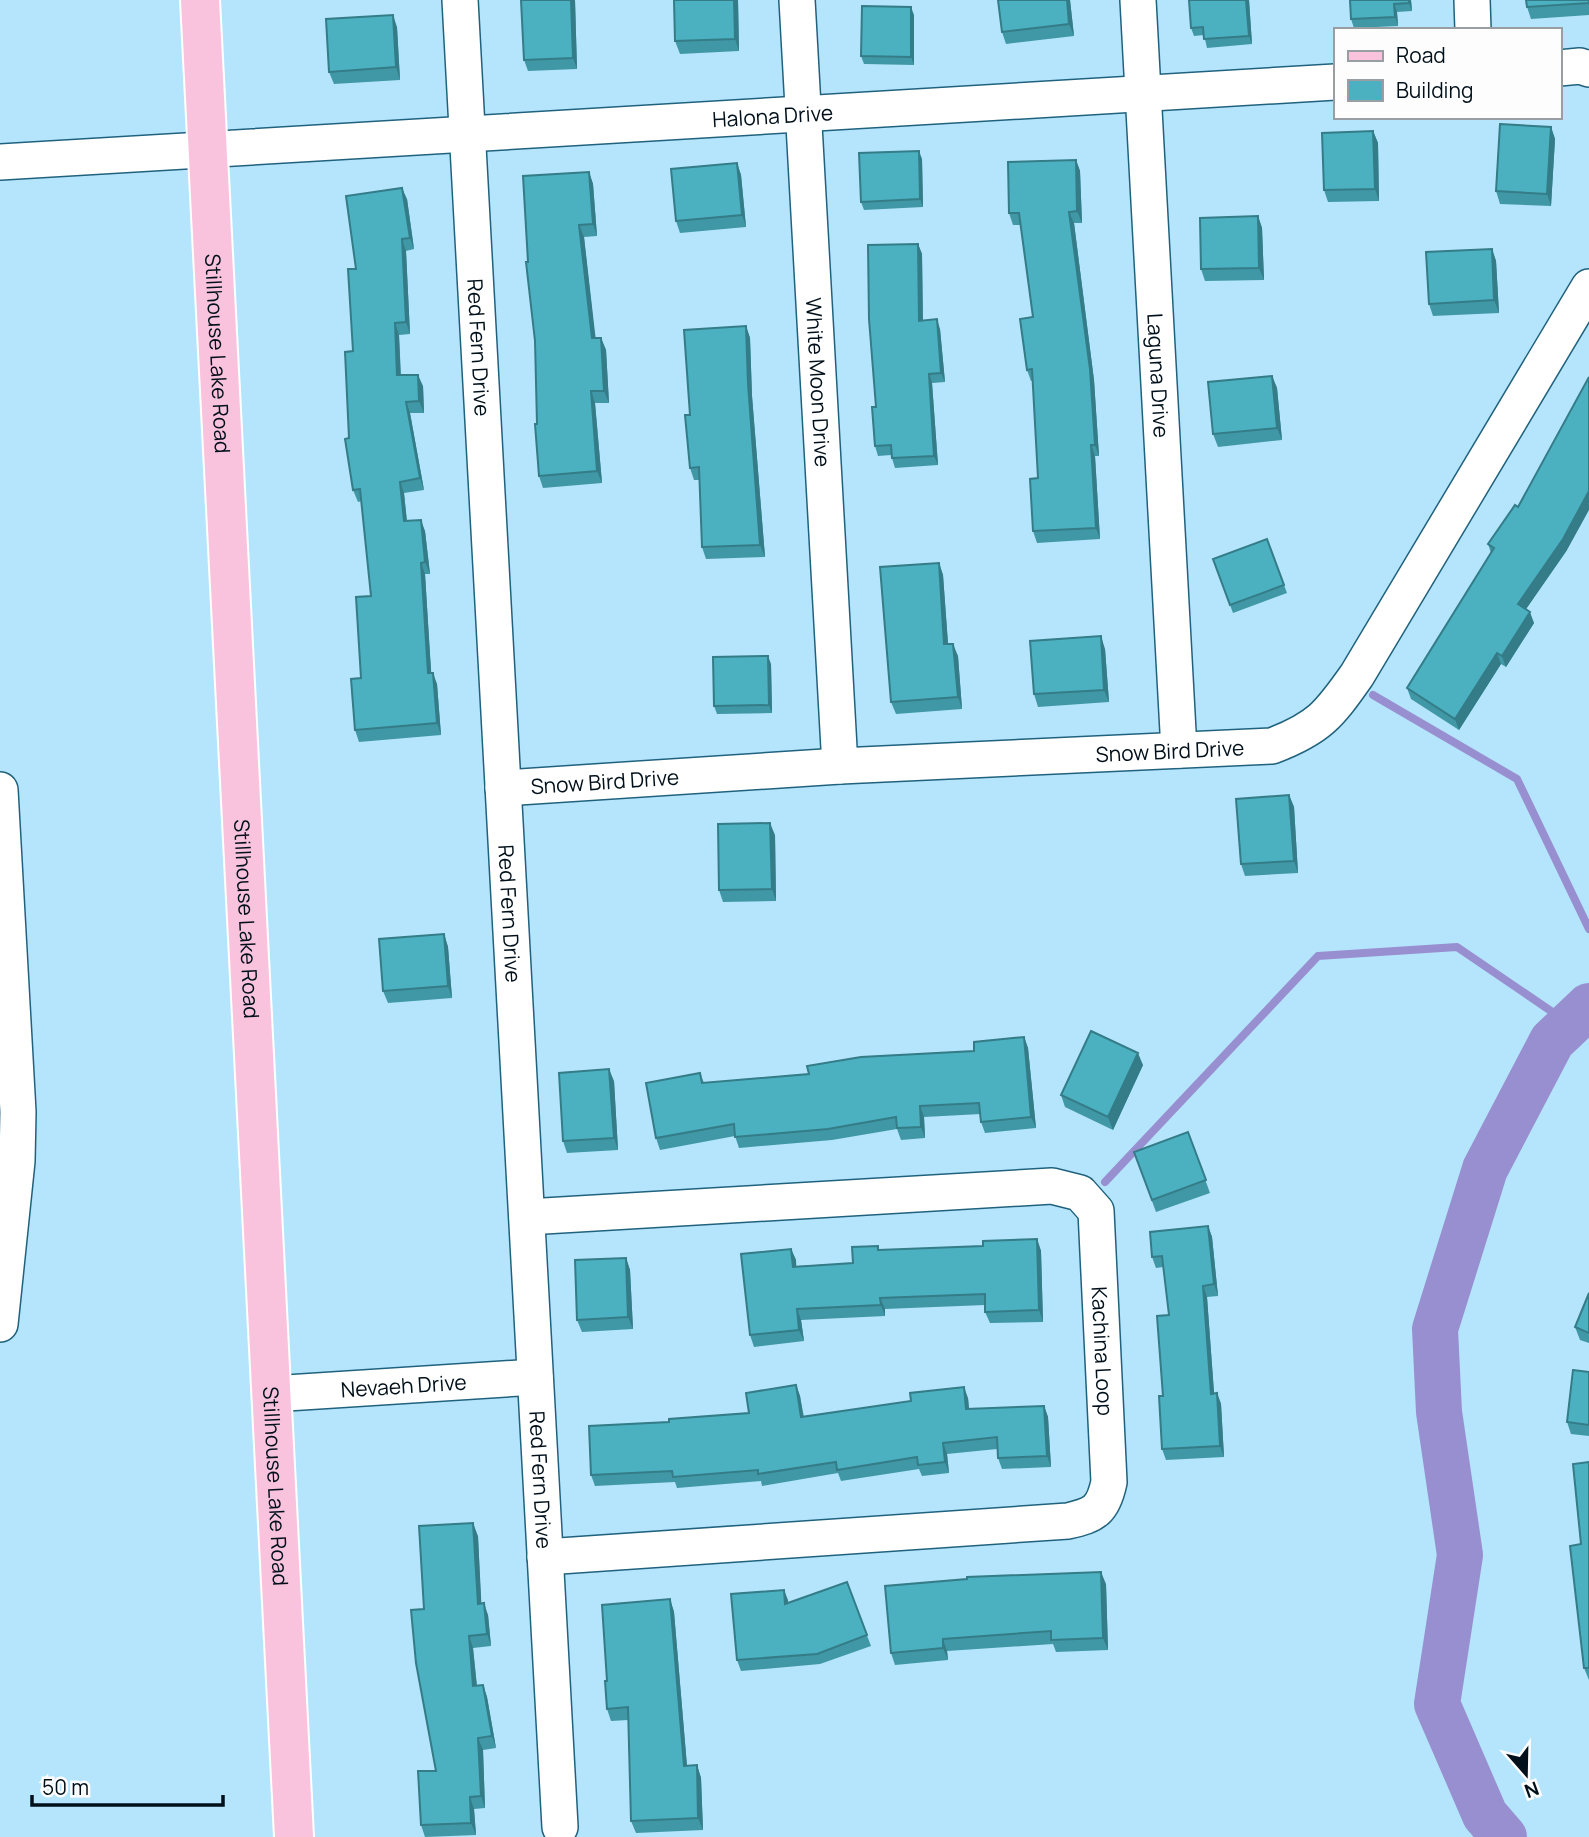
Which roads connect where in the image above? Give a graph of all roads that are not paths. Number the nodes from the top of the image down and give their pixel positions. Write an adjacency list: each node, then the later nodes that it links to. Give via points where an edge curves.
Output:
1 (200, 0): 13 (main road, Stillhouse Lake Road)
2 (460, 0): 12 (street, Red Fern Drive)
3 (797, 0): 11 (street, White Moon Drive)
4 (1138, 0): 10 (street, Laguna Drive)
5 (1472, 0): 6 (street)
6 (1473, 28)
7 (1561, 68): 8 (street)
8 (1589, 69)
9 (1334, 82): 10 (street, Halona Drive)
10 (1143, 95): 11 (street, Halona Drive); 16 (street, Laguna Drive)
11 (804, 114): 12 (street, Halona Drive); 17 (street, White Moon Drive)
12 (467, 133): 13 (street, Halona Drive); 18 (street, Red Fern Drive)
13 (208, 149): 14 (street, Halona Drive); 23 (main road, Stillhouse Lake Road)
14 (0, 162)
15 (1589, 287): 16 (street, Snow Bird Drive, via 1329,715 1298,736 1272,746)
16 (1178, 750): 17 (street, Snow Bird Drive)
17 (840, 766): 18 (street, Snow Bird Drive)
18 (503, 788): 20 (street, Red Fern Drive)
19 (0, 790): 21 (street, via 18,1112)
20 (527, 1217): 22 (street, Red Fern Drive); 24 (street, Kachina Loop, via 1052,1186 1080,1193 1096,1211 1109,1482 1105,1502 1089,1516)
21 (0, 1324)
22 (536, 1377): 23 (street, Nevaeh Drive); 24 (street, Red Fern Drive)
23 (271, 1394): 26 (main road, Stillhouse Lake Road)
24 (545, 1557): 25 (street, Red Fern Drive)
25 (560, 1827)
26 (294, 1837)

